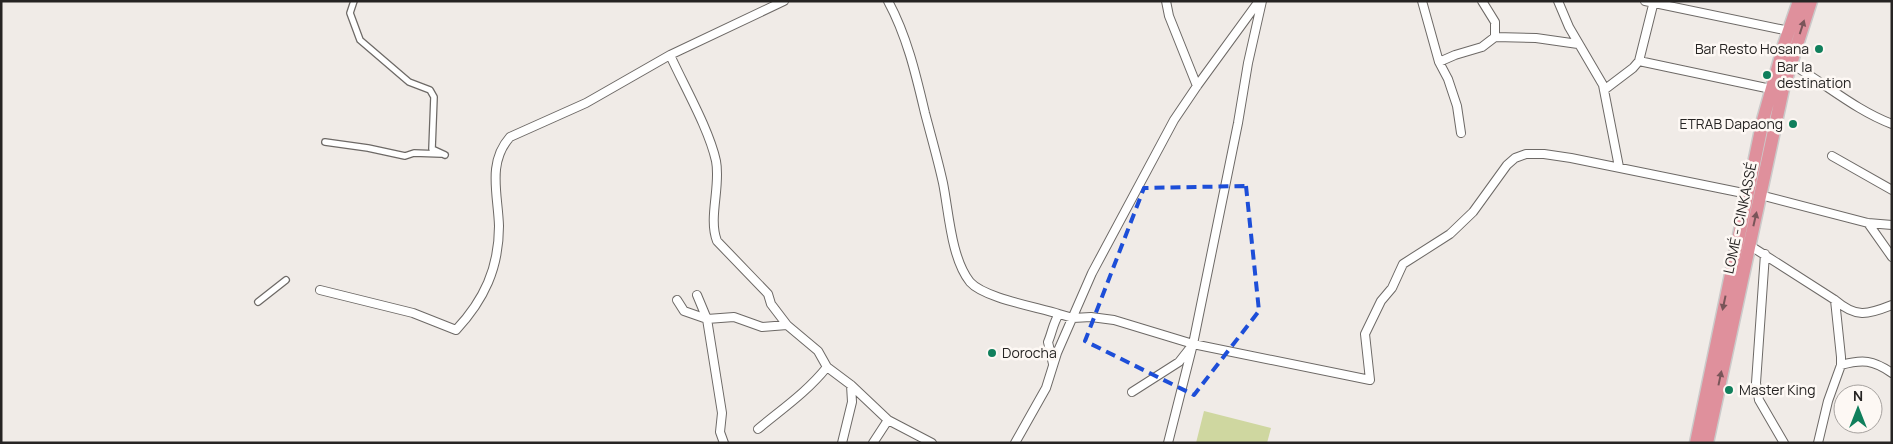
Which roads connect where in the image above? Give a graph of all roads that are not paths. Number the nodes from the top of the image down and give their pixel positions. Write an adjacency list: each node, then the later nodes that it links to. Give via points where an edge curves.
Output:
1 (354, 1): 25 (street, via 350,13 360,40 409,82 430,90 434,97 432,149 445,155 414,153 405,156)
2 (784, 1): 15 (street)
3 (888, 1): 42 (street, via 905,37 912,62 961,265 971,283 988,294)
4 (1166, 1): 19 (street)
5 (1260, 1): 19 (street); 46 (street)
6 (1422, 1): 17 (street)
7 (1482, 1): 13 (street, via 1495,22)
8 (1558, 1): 14 (street)
9 (1799, 1): 12 (highway, LOMÉ - CINKASSÉ)
10 (1811, 1): 18 (highway, LOMÉ - CINKASSÉ, one-way to 10)
11 (1651, 2): 12 (street); 16 (street)
12 (1789, 31): 20 (highway, LOMÉ - CINKASSÉ)
13 (1495, 37): 14 (street); 17 (street, via 1482,47)
14 (1578, 44): 21 (street)
15 (670, 55): 36 (street, via 586,104 510,137 502,146 495,178 499,227 491,277 479,303 456,330 413,313); 45 (street, via 716,161 714,232 717,241 768,294 771,304)
16 (1639, 61): 20 (street); 21 (street)
17 (1439, 62): 24 (street, via 1457,106)
18 (1790, 64): 22 (highway, LOMÉ - CINKASSÉ); 23 (street, via 1872,117)
19 (1197, 86): 43 (street, via 1174,120 1092,273)
20 (1771, 89): 22 (highway, LOMÉ - CINKASSÉ)
21 (1604, 90): 27 (street)
22 (1772, 113): 29 (highway, LOMÉ - CINKASSÉ)
23 (1892, 124)
24 (1460, 133)
25 (324, 142)
26 (1832, 156): 28 (street)
27 (1619, 167): 29 (street); 46 (street, via 1544,154 1515,158 1473,212 1450,234 1403,264 1365,334 1370,380)
28 (1892, 190)
29 (1754, 194): 30 (street); 32 (highway, LOMÉ - CINKASSÉ, one-way to 29); 61 (highway, LOMÉ - CINKASSÉ, one-way to 61)
30 (1868, 223): 31 (street); 34 (street)
31 (1892, 225)
32 (1749, 245): 33 (street); 62 (highway, LOMÉ - CINKASSÉ, one-way to 32)
33 (1765, 254): 39 (street); 63 (street, via 1756,383 1759,400)
34 (1892, 257)
35 (286, 280): 40 (street)
36 (320, 290)
37 (697, 295): 44 (street)
38 (677, 300): 44 (street, via 684,311)
39 (1835, 300): 41 (street, via 1850,312 1859,314); 48 (street)
40 (258, 302)
41 (1892, 305)
42 (1058, 314): 43 (street); 47 (street, via 1048,342)
43 (1073, 318): 46 (street, via 1114,320); 47 (street)
44 (707, 319): 45 (street, via 734,317 762,327); 55 (street)
45 (787, 326): 49 (street, via 818,351)
46 (1193, 344): 52 (street, via 1179,362); 60 (street)
47 (1053, 364): 59 (street, via 1046,388)
48 (1841, 365): 50 (street, via 1871,361); 64 (street)
49 (828, 367): 51 (street); 54 (street, via 796,400)
50 (1892, 373)
51 (851, 385): 53 (street); 56 (street, via 852,402)
52 (1132, 392)
53 (888, 420): 57 (street); 58 (street)
54 (758, 429)
55 (724, 443)
56 (842, 443)
57 (873, 443)
58 (932, 443)
59 (1015, 443)
60 (1168, 443)
61 (1696, 443)
62 (1707, 443)
63 (1784, 443)
64 (1818, 443)

